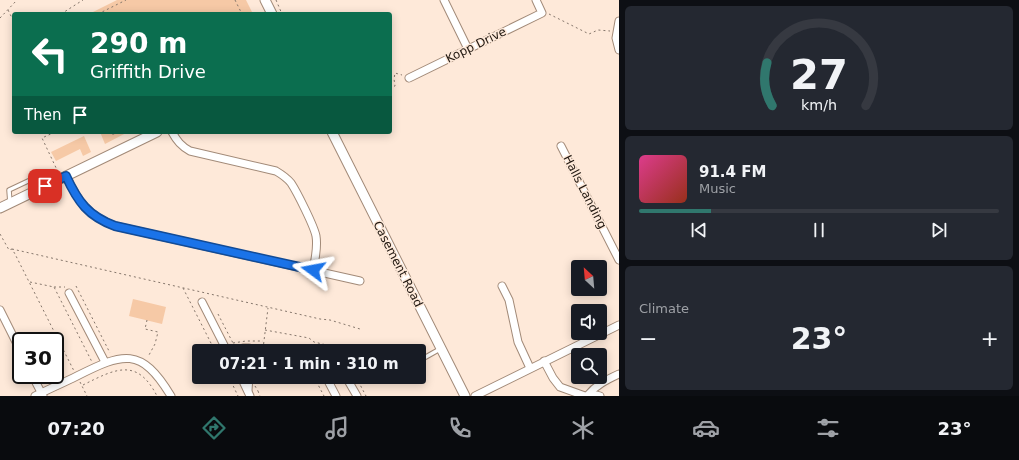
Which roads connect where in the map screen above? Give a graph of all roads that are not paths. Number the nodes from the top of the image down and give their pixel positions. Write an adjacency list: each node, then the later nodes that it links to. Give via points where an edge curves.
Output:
1 (265, 0): 4 (street)
2 (444, 0): 6 (street)
3 (536, 0): 6 (street, Kopp Drive, via 542,13)
4 (271, 12)
5 (619, 21): 7 (street, via 616,38)
6 (468, 49): 8 (street, Kopp Drive)
7 (619, 50)
8 (409, 78)
9 (153, 134): 13 (street)
10 (173, 134): 16 (street, via 176,140 190,151 276,171 283,175 290,182 316,236)
11 (333, 134): 25 (street, Casement Road)
12 (561, 146): 15 (street, Halls Landing)
13 (60, 176): 14 (street); 16 (street, via 85,208 104,222)
14 (0, 208)
15 (619, 260)
16 (313, 270): 17 (street)
17 (360, 281)
18 (502, 286): 29 (street, via 509,300 518,342)
19 (69, 290): 28 (street)
20 (202, 302): 24 (street)
21 (0, 310): 23 (street)
22 (619, 325): 27 (street)
23 (12, 334)
24 (223, 344)
25 (441, 349): 26 (lane); 40 (street, Casement Road)
26 (426, 357)
27 (544, 361): 29 (street); 42 (street, via 560,387)
28 (105, 362): 36 (street); 37 (street, via 130,359 146,365 160,378)
29 (530, 368): 41 (street)
30 (619, 374): 42 (street, via 600,383)
31 (36, 384): 36 (street)
32 (244, 384): 35 (street)
33 (330, 384): 38 (street)
34 (350, 384): 39 (street)
35 (249, 393)
36 (40, 395)
37 (171, 396)
38 (336, 396)
39 (357, 396)
40 (465, 396)
41 (475, 396)
42 (587, 396): 43 (street)
43 (600, 396)

